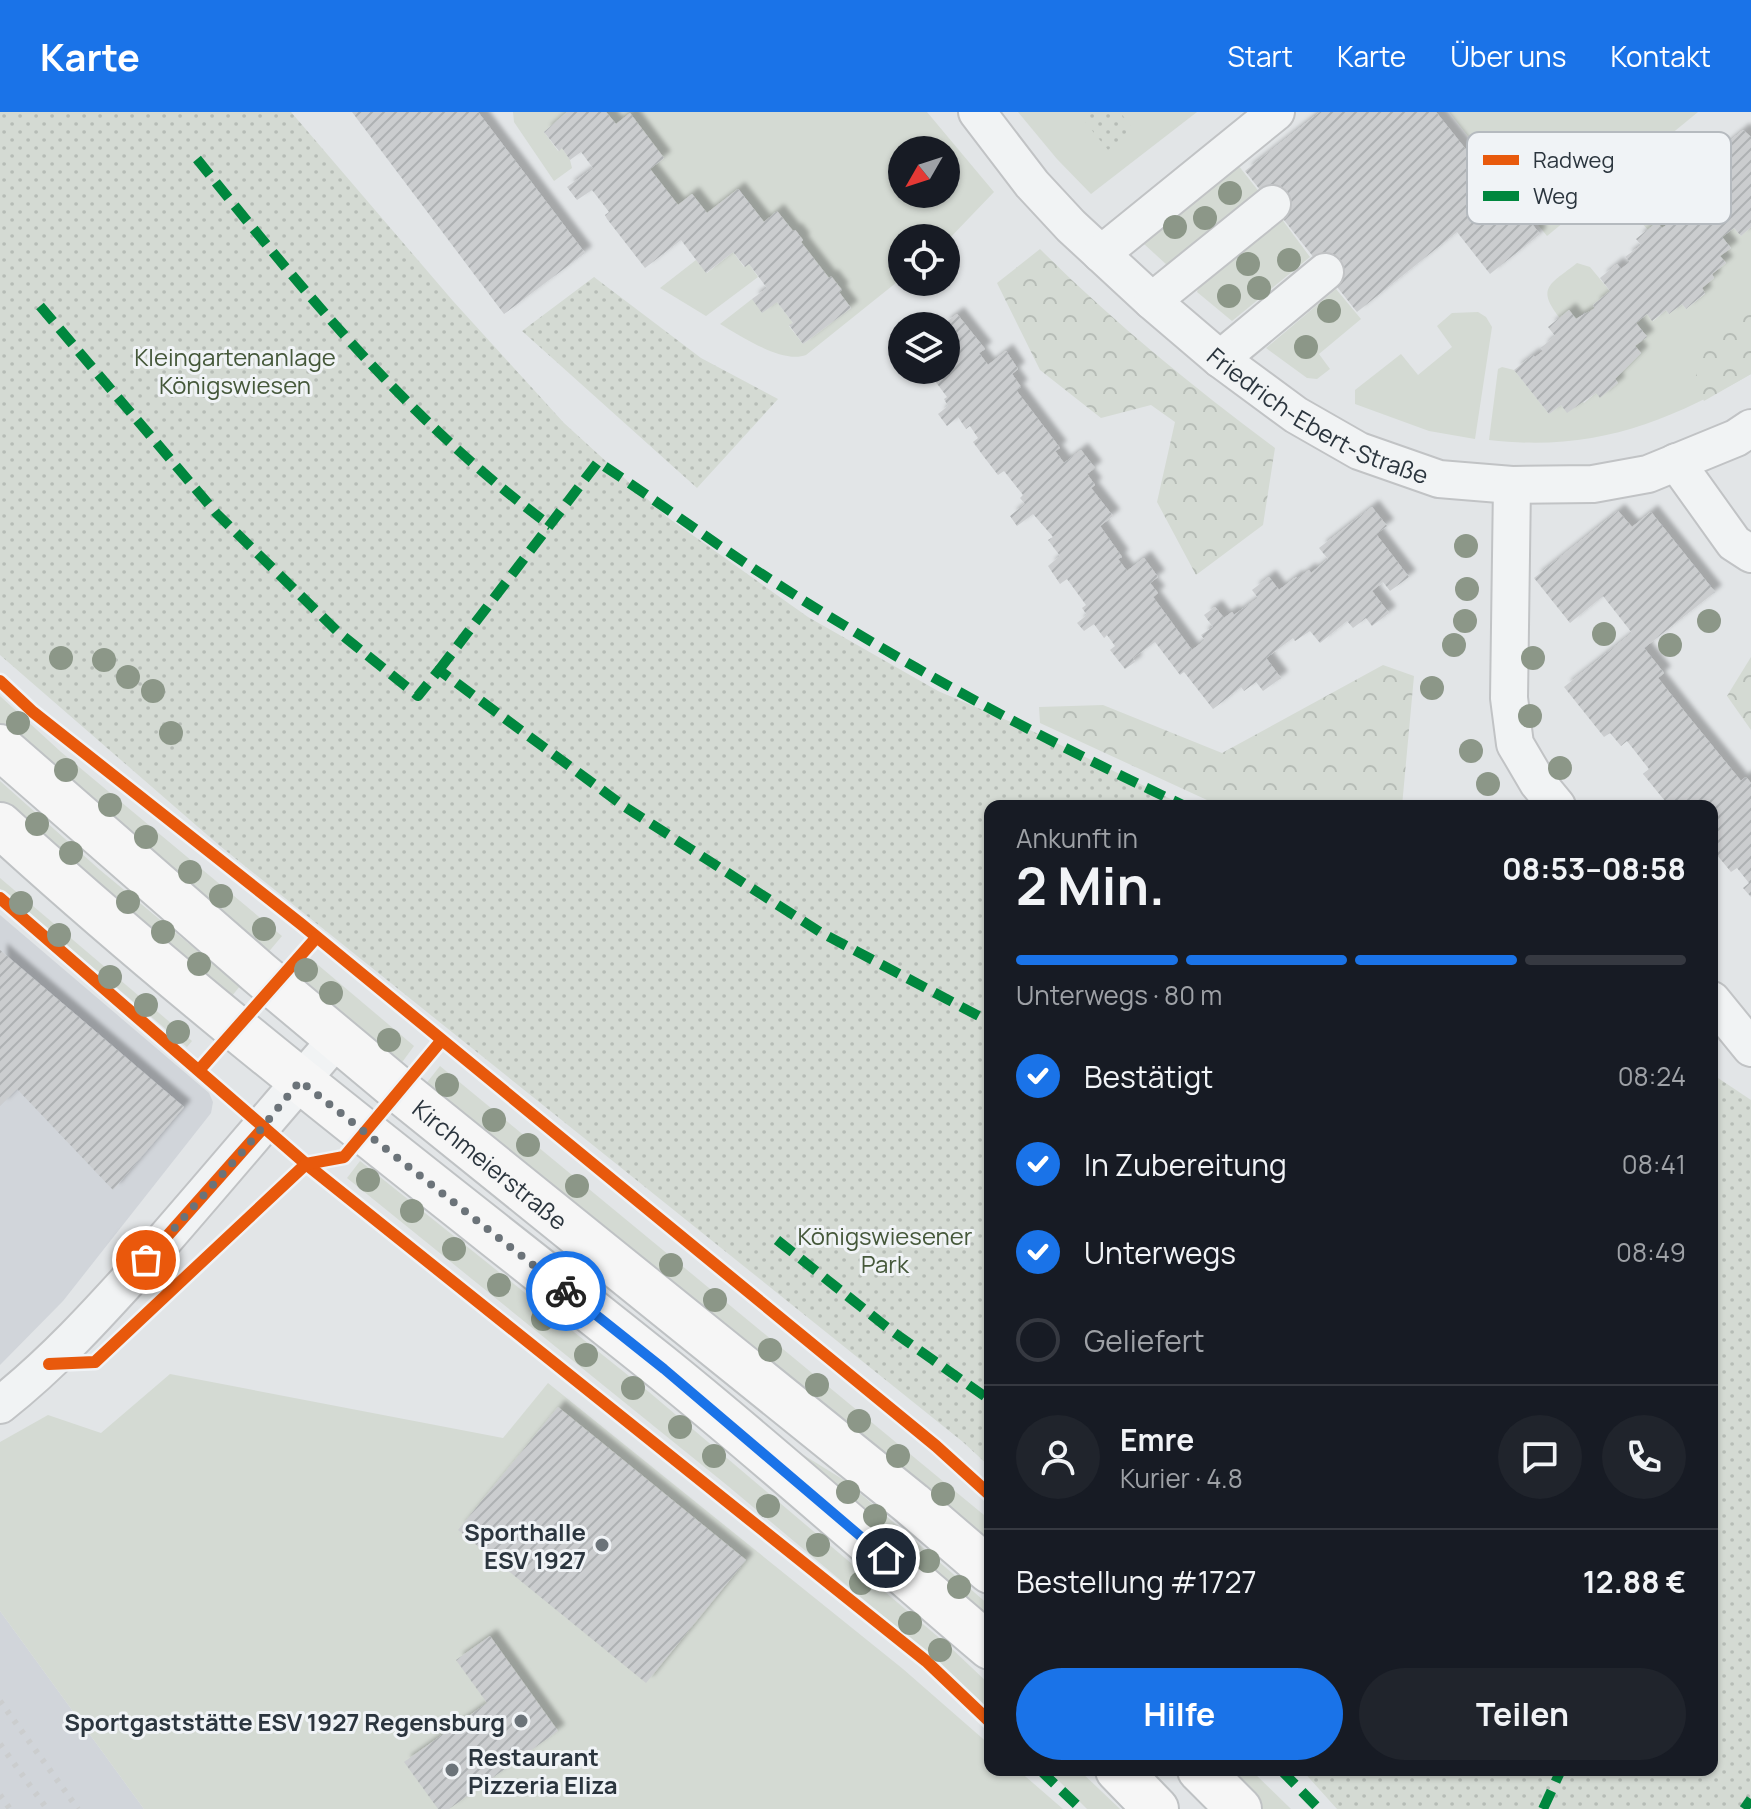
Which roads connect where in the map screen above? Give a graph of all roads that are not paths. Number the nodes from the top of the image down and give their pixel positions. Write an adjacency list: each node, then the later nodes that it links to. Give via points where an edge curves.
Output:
1 (977, 112): 4 (street, Friedrich-Ebert-Straße, via 1032,184)
2 (1276, 112): 4 (street)
3 (1272, 204): 6 (street)
4 (1101, 254): 6 (street, Friedrich-Ebert-Straße)
5 (1325, 272): 7 (street)
6 (1152, 301): 7 (street, Friedrich-Ebert-Straße)
7 (1220, 359): 10 (street, Friedrich-Ebert-Straße, via 1296,415 1359,451 1439,479)
8 (1751, 428): 9 (street, Friedrich-Ebert-Straße)
9 (1676, 462): 10 (street, Friedrich-Ebert-Straße, via 1648,474 1593,484); 11 (street, via 1734,543)
10 (1512, 485): 13 (street, via 1509,698 1515,744)
11 (1751, 554)
12 (0, 747): 16 (main road, Kirchmeierstraße)
13 (1552, 800)
14 (0, 825): 18 (main road)
15 (1718, 1007): 17 (street)
16 (338, 1038): 18 (street); 20 (main road, Kirchmeierstraße)
17 (1751, 1048)
18 (300, 1081): 19 (street, via 96,1316 34,1379); 21 (main road, via 664,1369)
19 (0, 1405)
20 (984, 1566)
21 (984, 1642)
22 (1206, 1776): 23 (main road)
23 (1239, 1809)

